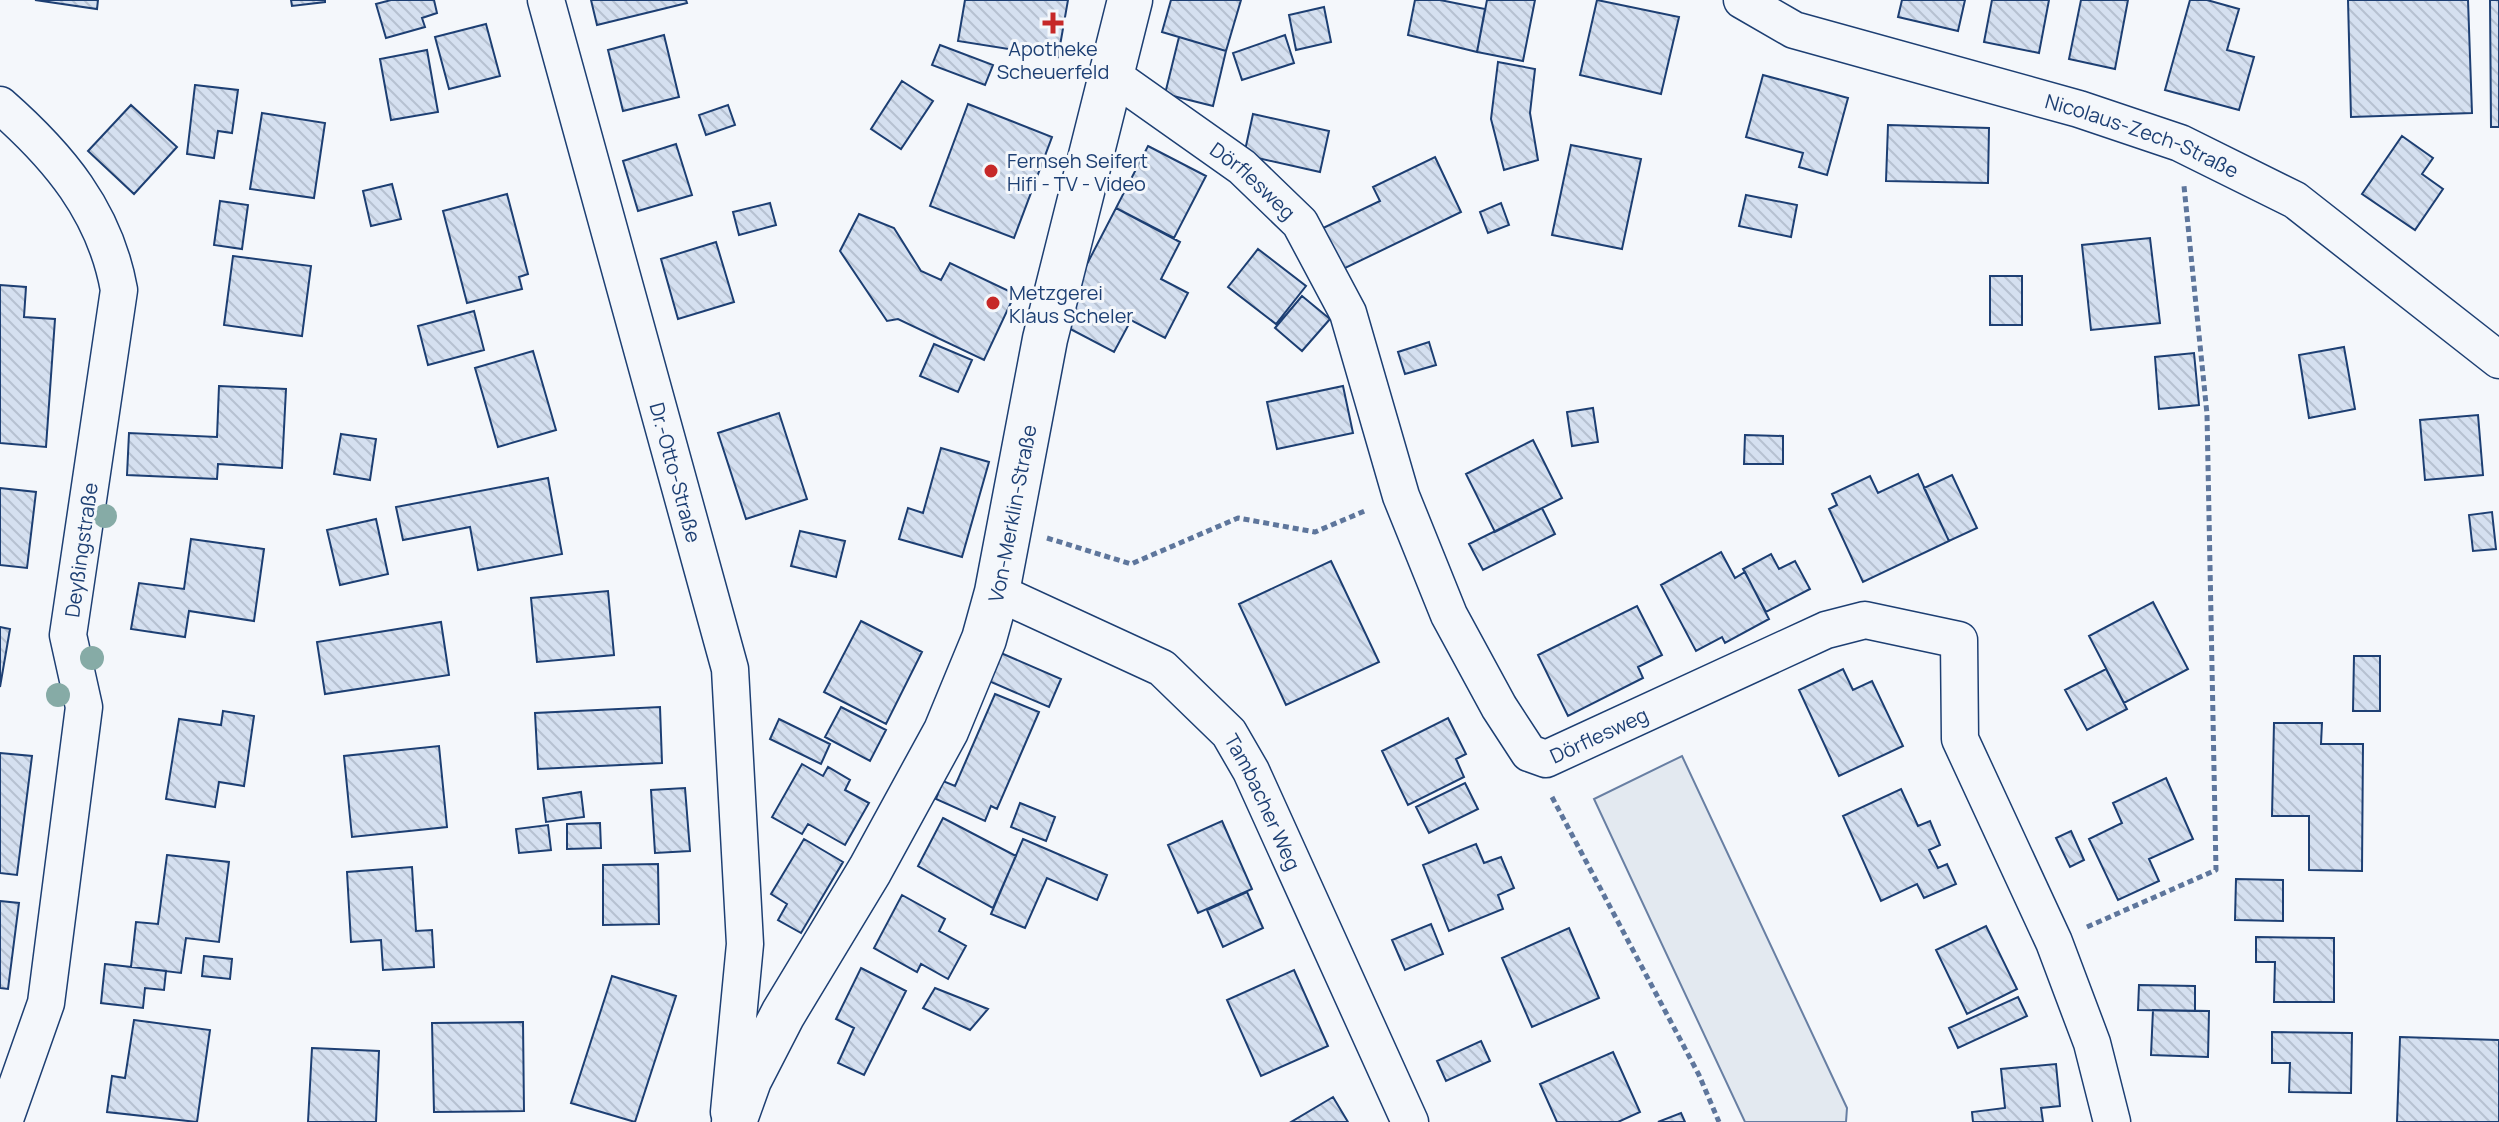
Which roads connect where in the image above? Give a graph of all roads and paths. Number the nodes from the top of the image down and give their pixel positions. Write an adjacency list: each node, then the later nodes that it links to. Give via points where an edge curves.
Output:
1 (546, 0): 13 (street, Dr.-Otto-Straße, via 730,669)
2 (1130, 0): 4 (street, Von-Merklin-Straße)
3 (1742, 0): 6 (street, Nicolaus-Zech-Straße, via 1794,30 2079,109)
4 (1109, 73): 8 (street, Dörflesweg, via 1242,167 1300,223 1348,313); 9 (street, Von-Merklin-Straße, via 1045,339)
5 (0, 105): 15 (street, Deyßingstraße, via 47,147 87,203 114,262 119,290 68,635 84,707 46,1003)
6 (2180, 143): 7 (street, Nicolaus-Zech-Straße, via 2295,200); 12 (path, via 2207,414 2216,870)
7 (2499, 360)
8 (1401, 496): 9 (path, via 1315,532 1238,518 1131,564); 11 (street, Dörflesweg, via 1449,615)
9 (1010, 527): 10 (street, Von-Merklin-Straße)
10 (997, 592): 14 (street, Von-Merklin-Straße, via 946,731); 17 (street, Tambacher Weg, via 1162,668 1229,733)
11 (1529, 753): 12 (street, Dörflesweg, via 1546,759 1826,630 1865,620 1959,640 1960,739); 18 (path)
12 (2054, 942): 19 (street, Dörflesweg, via 2092,1043)
13 (744, 955): 14 (street, Dr.-Otto-Straße, via 747,989 756,1009 771,1017); 16 (street, Dr.-Otto-Straße)
14 (791, 1001): 16 (street, Dr.-Otto-Straße)
15 (4, 1122)
16 (731, 1122)
17 (1410, 1122)
18 (1719, 1122)
19 (2112, 1122)

